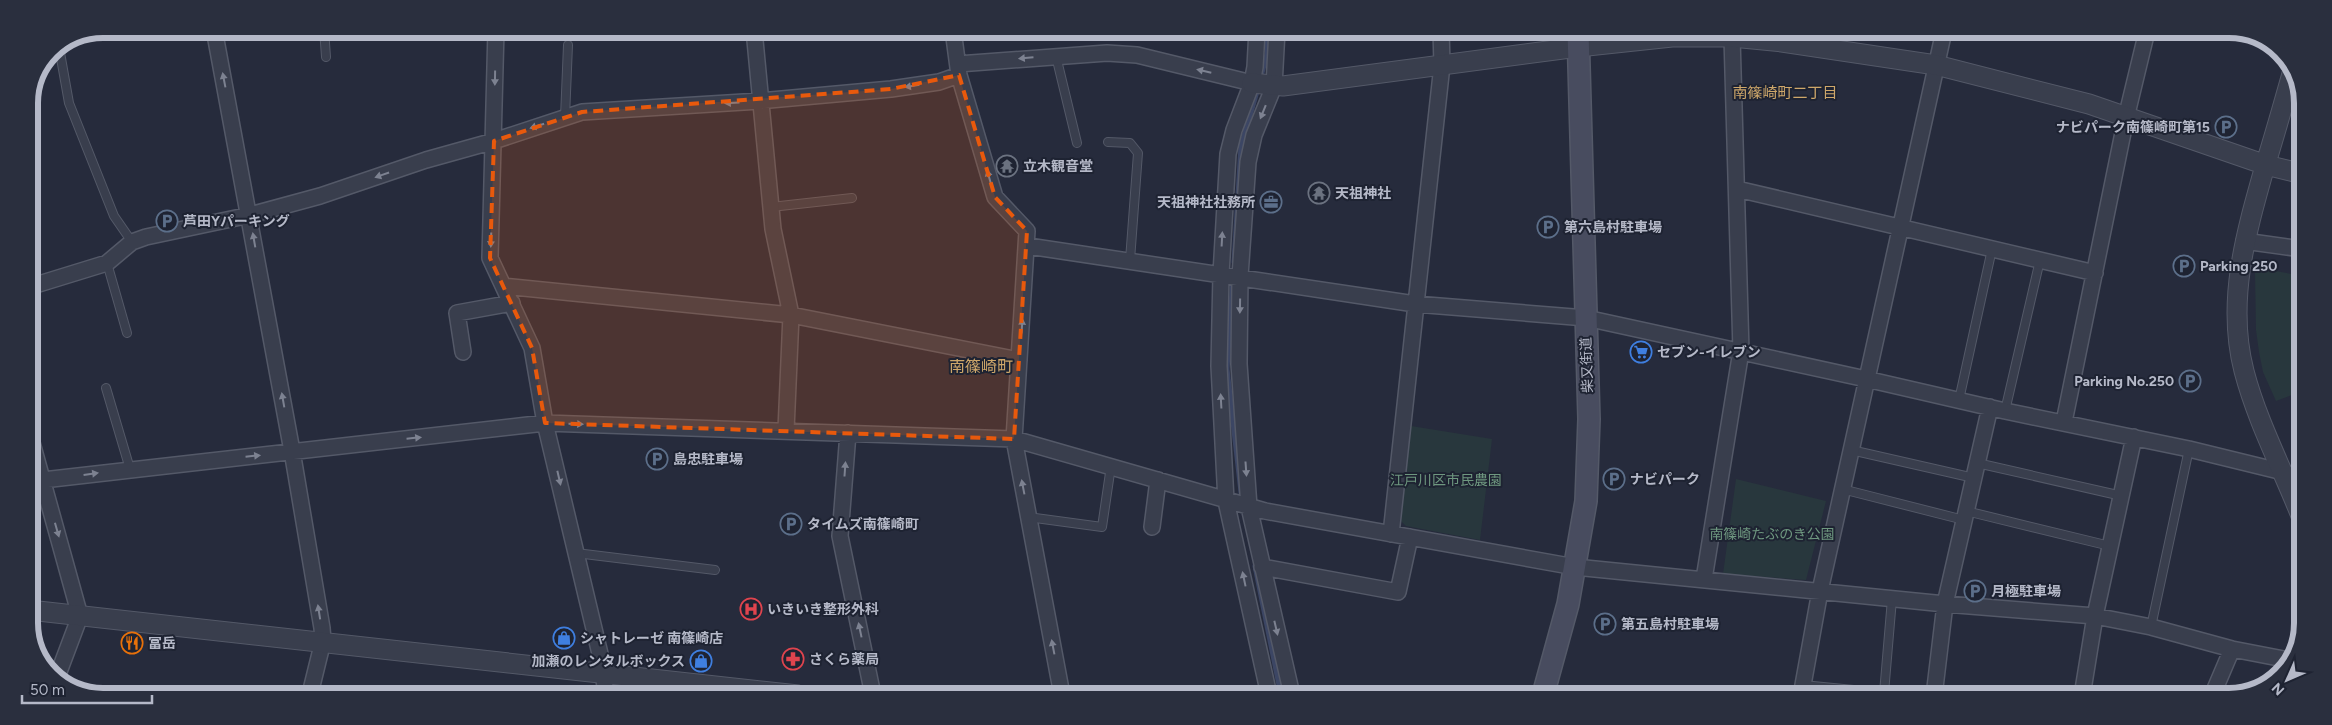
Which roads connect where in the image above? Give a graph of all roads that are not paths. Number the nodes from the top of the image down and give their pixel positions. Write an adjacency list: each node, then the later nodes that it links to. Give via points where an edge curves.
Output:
1 (216, 38): 35 (street, one-way to 1)
2 (325, 38): 18 (lane)
3 (496, 38): 27 (street, one-way to 27)
4 (755, 38): 24 (street)
5 (954, 38): 21 (street)
6 (1257, 38): 23 (street, via 1255,67)
7 (1275, 38): 23 (street)
8 (1441, 38): 20 (street)
9 (1597, 38): 14 (street)
10 (1732, 38): 32 (street)
11 (1793, 38): 19 (street)
12 (1942, 38): 19 (street)
13 (2144, 38): 26 (street)
14 (1578, 39): 20 (street); 53 (main road, 柴又街道)
15 (568, 45): 25 (lane)
16 (60, 54): 38 (lane, via 69,103 114,216)
17 (1056, 56): 21 (street, one-way to 21); 23 (street, one-way to 17, via 1137,55); 29 (lane)
18 (326, 57)
19 (1936, 64): 26 (street, via 2089,104); 36 (street)
20 (1442, 65): 23 (street, via 1283,86); 51 (street)
21 (958, 70): 24 (street, one-way to 24, via 939,82); 39 (street, one-way to 21, via 1027,231 995,197)
22 (2290, 80): 30 (street)
23 (1261, 84): 46 (street, one-way to 23, via 1228,154 1234,130); 47 (street, one-way to 47, via 1248,162)
24 (760, 101): 25 (street, one-way to 25, via 582,112); 34 (street)
25 (565, 118): 27 (street, one-way to 27)
26 (2126, 118): 30 (street); 45 (street)
27 (494, 140): 35 (street, one-way to 35); 49 (street, one-way to 49, via 490,258)
28 (1108, 142): 42 (lane, via 1130,143 1138,153)
29 (1076, 143)
30 (2266, 164): 31 (street); 37 (street)
31 (2294, 172)
32 (1737, 189): 36 (street); 56 (street)
33 (852, 198): 34 (lane)
34 (770, 207): 52 (street)
35 (250, 215): 38 (street, via 146,236); 71 (street, one-way to 35)
36 (1900, 227): 41 (street); 58 (street)
37 (2244, 241): 40 (street); 76 (street, via 2237,306 2244,369 2256,410)
38 (132, 242): 44 (street)
39 (1028, 246): 42 (street); 57 (street, one-way to 39)
40 (2294, 248)
41 (1992, 249): 43 (street); 60 (lane)
42 (1130, 260): 46 (street)
43 (2040, 260): 45 (street); 62 (lane)
44 (107, 263): 48 (street); 54 (lane)
45 (2095, 273): 63 (street)
46 (1221, 274): 47 (street); 84 (street, one-way to 46, via 1219,366)
47 (1240, 276): 51 (street); 85 (street, one-way to 85, via 1239,364)
48 (38, 284)
49 (503, 286): 50 (street); 52 (street)
50 (512, 303): 55 (street, via 457,313); 64 (street, via 532,348)
51 (1416, 304): 53 (street); 89 (street)
52 (790, 315): 57 (street); 65 (street)
53 (1586, 318): 56 (street); 94 (main road, 柴又街道, via 1586,501)
54 (127, 333)
55 (463, 352)
56 (1741, 352): 58 (street); 96 (street)
57 (1020, 360): 68 (street)
58 (1866, 379): 60 (street); 70 (street)
59 (106, 388): 74 (lane)
60 (1959, 400): 61 (street)
61 (1990, 407): 62 (street); 72 (street)
62 (2005, 411): 63 (street)
63 (2064, 422): 67 (street)
64 (546, 423): 65 (street, one-way to 65); 71 (street, one-way to 64); 92 (street, one-way to 92)
65 (786, 430): 66 (street)
66 (848, 433): 68 (street); 112 (street, one-way to 66, via 840,536)
67 (2134, 437): 69 (street); 82 (street)
68 (1014, 439): 73 (street); 87 (street, one-way to 68)
69 (2189, 449): 76 (street); 103 (lane)
70 (1851, 450): 78 (lane); 81 (street)
71 (292, 451): 74 (street, one-way to 71); 104 (street, one-way to 71)
72 (1977, 463): 78 (street); 82 (lane)
73 (1111, 466): 80 (street); 87 (lane, via 1102,527)
74 (130, 469): 79 (street, one-way to 74)
75 (38, 470): 79 (street)
76 (2283, 472): 77 (street); 83 (street)
77 (2294, 477)
78 (1974, 478): 86 (street)
79 (43, 480): 101 (street, one-way to 101)
80 (1158, 480): 84 (street); 88 (street)
81 (1842, 490): 86 (lane); 97 (street)
82 (2122, 496): 91 (street)
83 (2294, 499)
84 (1226, 501): 85 (street); 114 (street, one-way to 84)
85 (1249, 507): 89 (street); 93 (street)
86 (1965, 516): 91 (lane); 99 (street)
87 (1028, 517): 113 (street, one-way to 87)
88 (1152, 527)
89 (1391, 534): 90 (street)
90 (1410, 537): 93 (street, via 1398,592); 94 (street)
91 (2110, 546): 102 (street)
92 (576, 553): 95 (lane); 108 (street)
93 (1262, 567): 115 (street, one-way to 115)
94 (1575, 567): 96 (street); 116 (main road, 柴又街道)
95 (715, 570)
96 (1704, 579): 97 (street)
97 (1820, 591): 98 (street); 117 (street)
98 (1892, 599): 99 (street); 118 (lane)
99 (1945, 604): 102 (street); 119 (street)
100 (38, 611): 101 (street)
101 (80, 616): 104 (street); 107 (street)
102 (2095, 616): 103 (street); 120 (street)
103 (2151, 627): 105 (street)
104 (323, 641): 108 (street); 109 (street)
105 (2232, 649): 106 (street); 121 (street)
106 (2263, 655)
107 (59, 670)
108 (604, 674): 110 (street); 111 (street)
109 (311, 688)
110 (605, 688)
111 (740, 688)
112 (873, 688)
113 (1061, 688)
114 (1267, 688)
115 (1290, 688)
116 (1545, 688)
117 (1802, 688)
118 (1884, 688)
119 (1935, 688)
120 (2083, 688)
121 (2215, 688)

